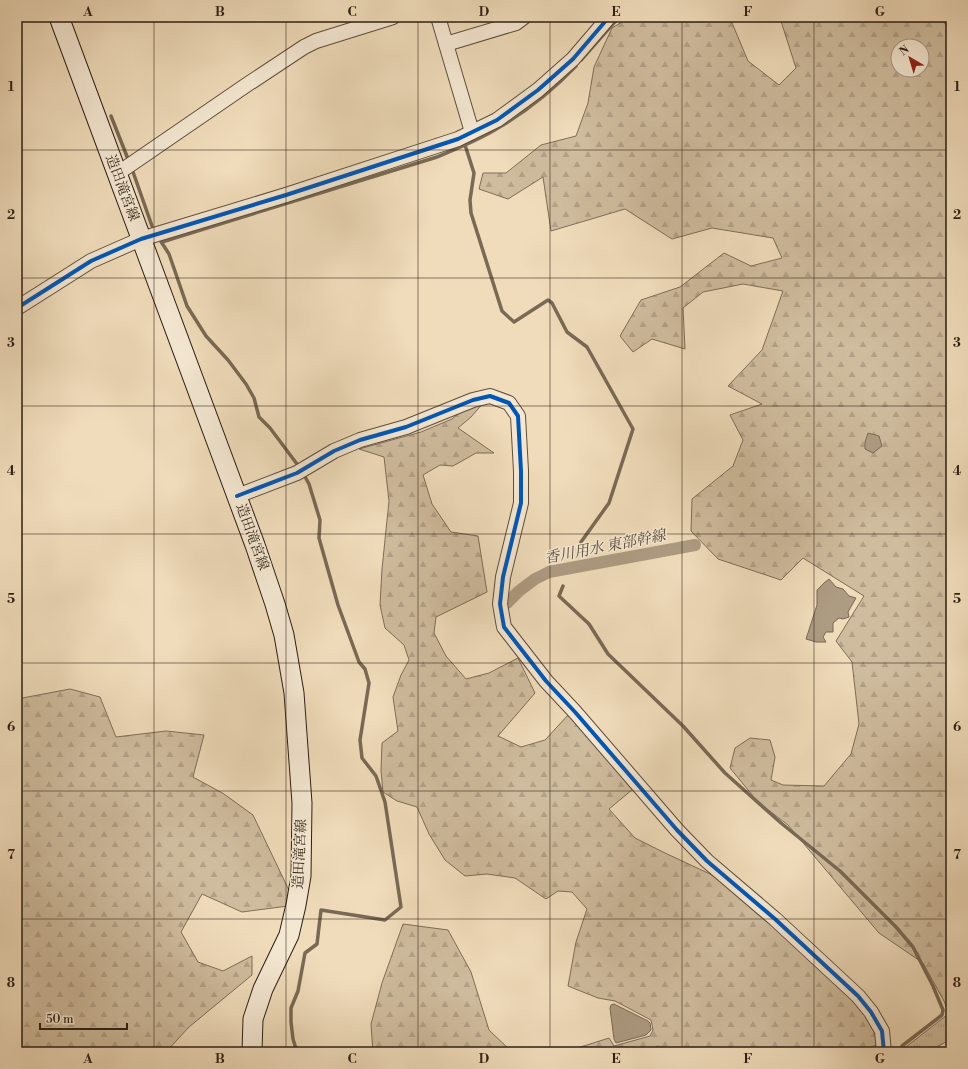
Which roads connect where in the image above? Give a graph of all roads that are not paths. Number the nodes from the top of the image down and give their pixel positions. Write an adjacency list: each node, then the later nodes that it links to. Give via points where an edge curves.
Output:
1 (59, 17): 8 (main road, 造田滝宮線)
2 (392, 17): 8 (street, via 304,47)
3 (438, 17): 6 (street)
4 (524, 17): 6 (street, via 516,23)
5 (609, 17): 7 (street, via 573,58 538,90 497,120)
6 (446, 44): 7 (street)
7 (472, 132): 9 (street, via 458,139 286,195)
8 (116, 172): 9 (main road, 造田滝宮線)
9 (141, 239): 10 (street, via 91,261); 11 (main road, 造田滝宮線)
10 (17, 308)
11 (237, 496): 12 (main road, 造田滝宮線, via 284,635 294,694 302,804 301,876 296,905 288,935 263,989 253,1019); 13 (street, via 302,471 334,451 360,440 406,427 473,400 490,396 509,403 518,416 521,503 503,577 500,604 504,627 546,681 707,861 775,919 858,996 882,1031)
12 (252, 1052)
13 (884, 1052)

